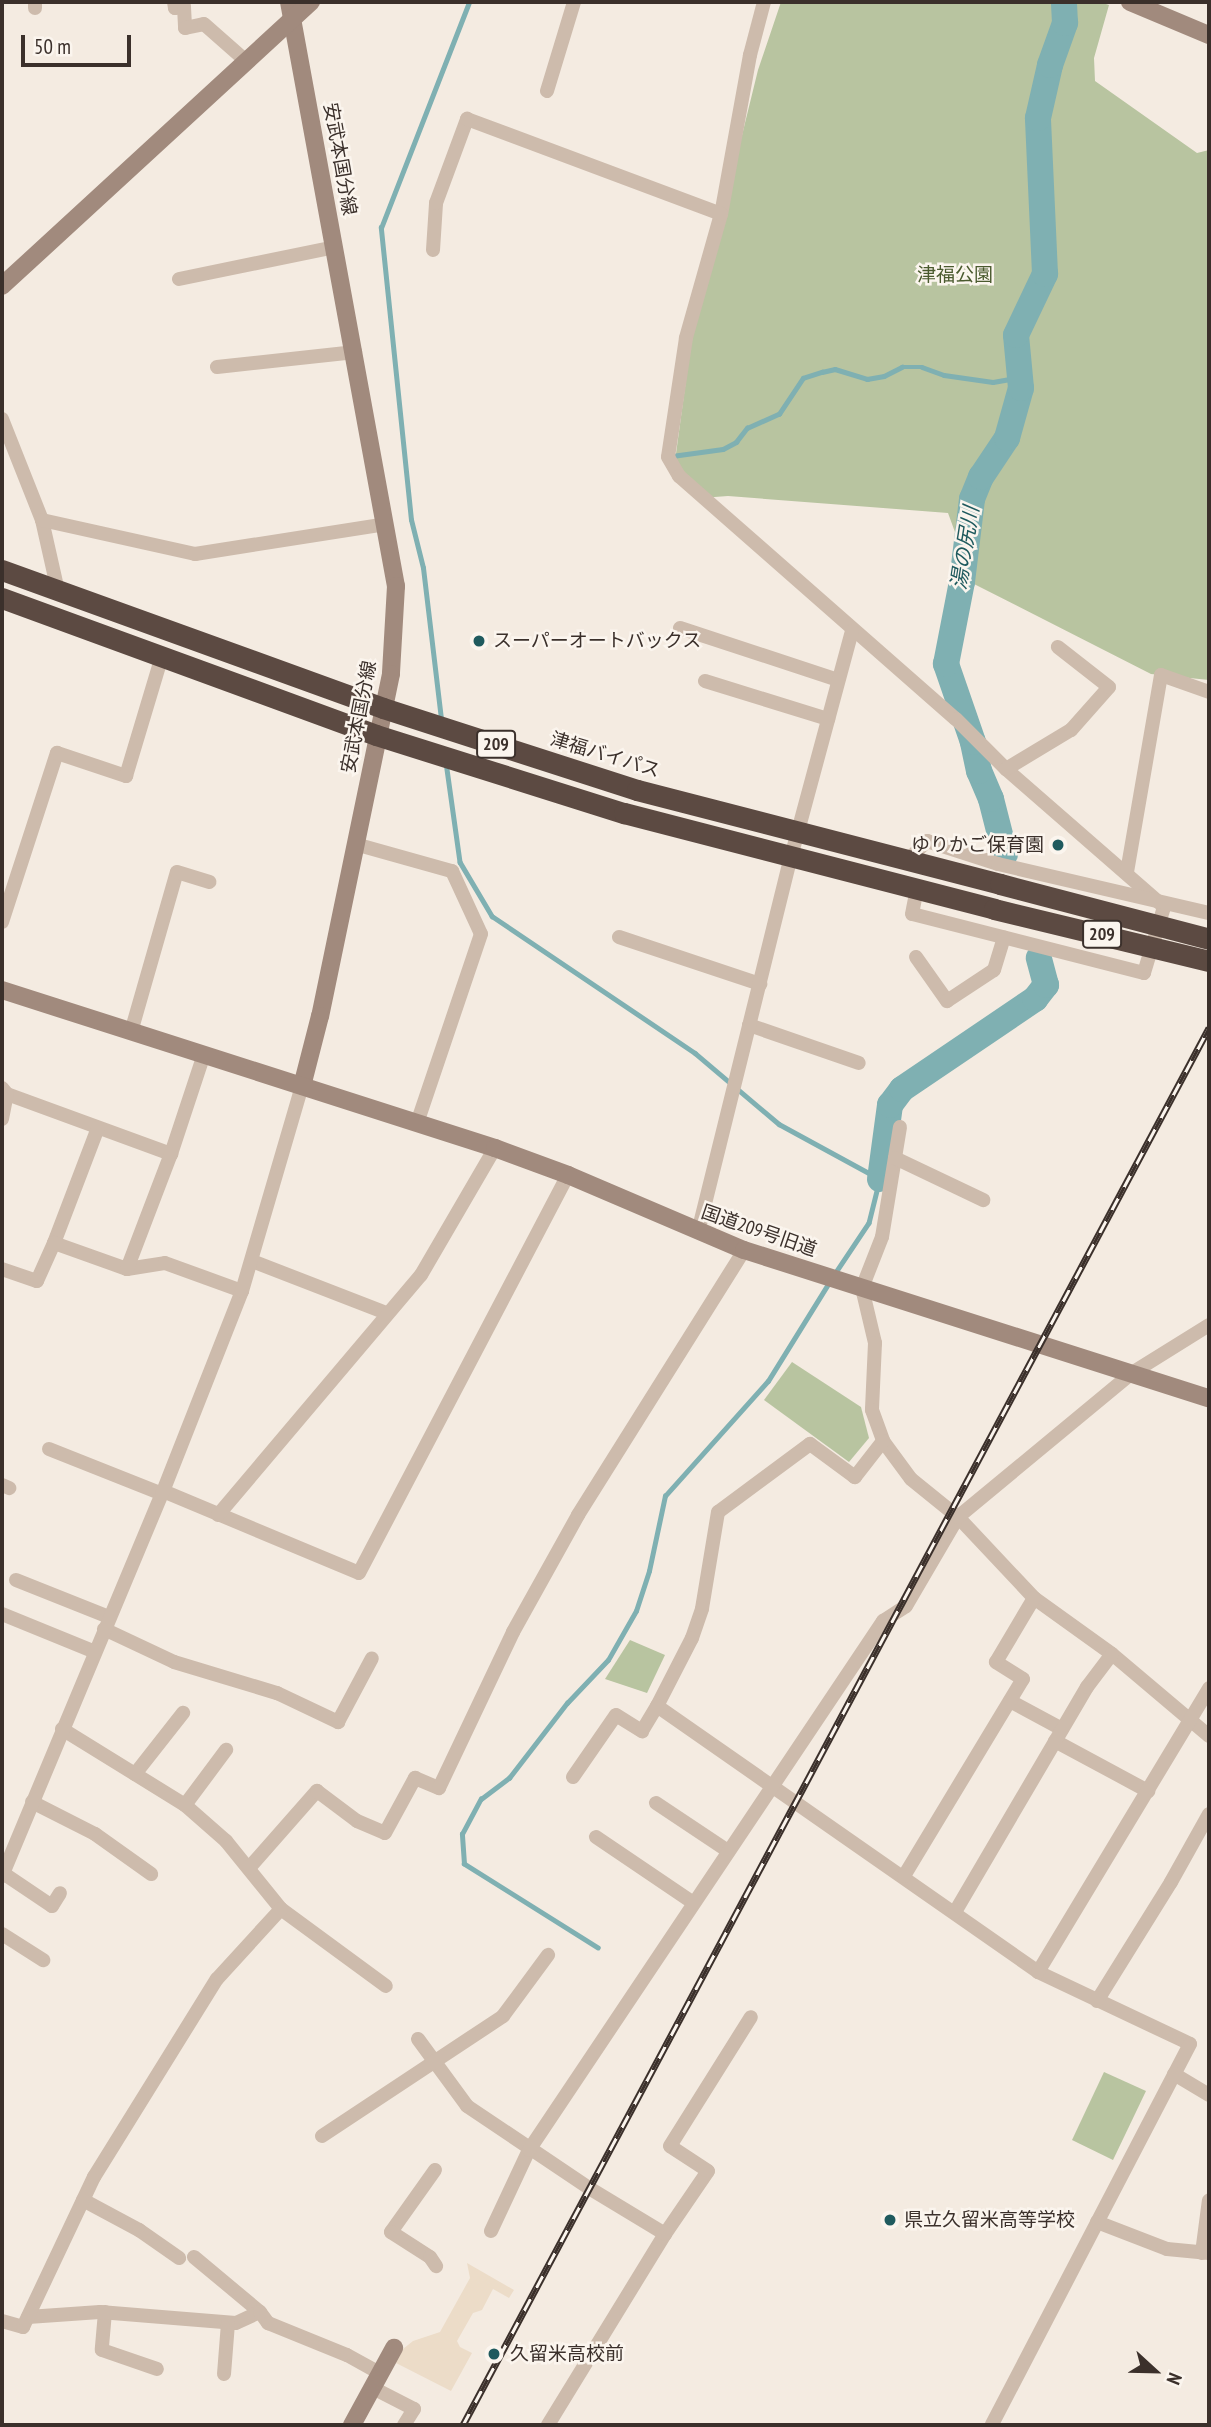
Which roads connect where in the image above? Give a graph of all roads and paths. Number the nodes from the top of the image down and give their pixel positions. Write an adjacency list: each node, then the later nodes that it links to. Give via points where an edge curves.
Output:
1 (174, 2): 8 (street, via 175,8 184,7 185,29 204,24)
2 (311, 2): 6 (street)
3 (574, 2): 9 (street)
4 (764, 2): 10 (street)
5 (1130, 2): 7 (street)
6 (291, 10): 8 (street); 11 (street, 安武本国分線)
7 (1209, 35)
8 (246, 61): 14 (street)
9 (547, 92)
10 (721, 214): 12 (street, via 467,120 436,203); 24 (street, via 686,338 667,457 679,476)
11 (335, 247): 13 (street); 15 (street, 安武本国分線)
12 (433, 250)
13 (179, 279)
14 (2, 286)
15 (355, 352): 16 (street); 19 (street, 安武本国分線)
16 (217, 367)
17 (2, 419): 18 (street)
18 (42, 520): 19 (street, via 195,554); 21 (street)
19 (386, 524): 30 (street, 安武本国分線, via 396,586 391,674)
20 (2, 570): 21 (highway, 津福バイパス / 209)
21 (58, 591): 30 (highway, 津福バイパス / 209)
22 (2, 598): 26 (highway, 209)
23 (680, 628): 27 (street)
24 (852, 631): 27 (street); 33 (street, via 956,719)
25 (1058, 647): 33 (street, via 1109,687 1071,730)
26 (162, 656): 32 (highway, 209); 43 (street, via 126,776 57,753)
27 (838, 680): 31 (street)
28 (705, 681): 31 (street)
29 (1209, 692): 38 (street, via 1161,675)
30 (383, 708): 32 (street, 安武本国分線); 34 (highway, 津福バイパス / 209, via 637,790)
31 (828, 719): 34 (street)
32 (376, 735): 35 (street, 安武本国分線); 36 (highway, 209, via 624,813)
33 (1006, 769): 38 (street)
34 (797, 831): 36 (street); 37 (highway, 津福バイパス / 209)
35 (355, 844): 55 (street, 安武本国分線); 58 (street, via 453,871 481,934)
36 (791, 857): 40 (highway, 209); 49 (street)
37 (908, 860): 41 (street, via 927,841 998,864); 46 (highway, 津福バイパス / 209, bridge)
38 (1127, 872): 41 (street)
39 (210, 882): 52 (street, via 177,872)
40 (917, 888): 45 (street, via 912,914); 48 (highway, 209, bridge)
41 (1161, 902): 42 (street); 45 (street, via 1164,906 1144,974)
42 (1209, 914)
43 (2, 922)
44 (619, 937): 49 (street)
45 (1004, 937): 47 (street, via 995,970 947,1001)
46 (1209, 939)
47 (916, 957)
48 (1209, 961)
49 (760, 984): 51 (street)
50 (2, 990): 52 (street)
51 (749, 1025): 54 (street); 66 (street)
52 (131, 1032): 53 (street)
53 (203, 1057): 55 (street); 62 (street)
54 (859, 1063)
55 (302, 1086): 58 (street, 国道209号旧道); 69 (street)
56 (4, 1091): 57 (street); 60 (street)
57 (2, 1119)
58 (417, 1123): 61 (street, 国道209号旧道)
59 (900, 1127): 63 (street)
60 (98, 1128): 62 (street); 67 (street)
61 (495, 1148): 64 (street, 国道209号旧道); 74 (street, via 421,1275)
62 (171, 1154): 71 (street)
63 (895, 1158): 65 (street); 72 (street, via 881,1237)
64 (568, 1175): 66 (street, 国道209号旧道); 81 (street, via 359,1573)
65 (983, 1200)
66 (698, 1232): 68 (street, 国道209号旧道)
67 (54, 1243): 70 (street, via 37,1280); 71 (street)
68 (744, 1250): 72 (street, 国道209号旧道); 110 (street, via 578,1515 513,1632 439,1788 415,1778 385,1833 357,1821 317,1791)
69 (252, 1261): 73 (street); 74 (street)
70 (2, 1269)
71 (127, 1269): 73 (street, via 165,1263)
72 (862, 1288): 76 (street, 国道209号旧道); 78 (street, via 875,1343 872,1410)
73 (242, 1291): 80 (street)
74 (386, 1313): 81 (street)
75 (1209, 1325): 76 (street)
76 (1132, 1373): 77 (street, 国道209号旧道); 82 (street)
77 (1209, 1398)
78 (883, 1441): 82 (street, via 911,1479); 92 (street, via 855,1476 810,1444 718,1512 702,1609)
79 (49, 1449): 80 (street)
80 (162, 1493): 81 (street); 86 (street)
81 (218, 1515)
82 (958, 1517): 84 (street); 101 (street, via 906,1606 883,1620)
83 (16, 1580): 86 (street)
84 (1034, 1598): 88 (street); 91 (street, via 996,1662 1023,1679)
85 (2, 1614): 87 (street)
86 (107, 1623): 87 (street); 89 (street, via 174,1662 276,1693 338,1722)
87 (95, 1652): 95 (street)
88 (1112, 1654): 94 (street); 96 (street)
89 (372, 1658)
90 (1209, 1688): 94 (street)
91 (1010, 1701): 96 (street); 113 (street)
92 (657, 1706): 100 (street, via 642,1731 616,1715); 101 (street)
93 (183, 1713): 99 (street)
94 (1191, 1720): 97 (street); 102 (street)
95 (62, 1729): 99 (street); 103 (street)
96 (1059, 1735): 102 (street); 117 (street)
97 (1209, 1736)
98 (226, 1750): 105 (street)
99 (135, 1774): 105 (street)
100 (573, 1777)
101 (770, 1788): 108 (street); 113 (street)
102 (1148, 1791): 121 (street)
103 (32, 1802): 109 (street); 112 (street, via 95,1835)
104 (656, 1802): 108 (street)
105 (185, 1805): 110 (street)
106 (1209, 1814): 123 (street)
107 (596, 1838): 115 (street)
108 (728, 1851): 115 (street)
109 (6, 1853): 111 (street)
110 (249, 1868): 116 (street)
111 (2, 1874): 114 (street, via 52,1906)
112 (150, 1874)
113 (904, 1876): 117 (street)
114 (60, 1893)
115 (692, 1902): 130 (street)
116 (281, 1909): 122 (street); 132 (street, via 217,1979)
117 (955, 1912): 121 (street)
118 (2, 1934): 120 (street)
119 (548, 1955): 126 (street, via 503,2016)
120 (43, 1960)
121 (1038, 1972): 123 (street)
122 (386, 1986)
123 (1097, 2001): 127 (street, via 1189,2044)
124 (751, 2017): 136 (street, via 670,2146 708,2171)
125 (418, 2039): 126 (street)
126 (433, 2063): 129 (street); 130 (street, via 467,2106)
127 (1174, 2074): 128 (street); 134 (street)
128 (1209, 2095)
129 (322, 2136)
130 (529, 2150): 135 (street); 136 (street)
131 (435, 2171): 138 (street, via 391,2232 430,2257)
132 (83, 2200): 140 (street, via 186,2258); 141 (street)
133 (1209, 2200): 137 (street)
134 (1097, 2222): 137 (street, via 1167,2249); 151 (street)
135 (491, 2231)
136 (665, 2234): 150 (street)
137 (1206, 2253)
138 (436, 2266)
139 (105, 2312): 141 (street); 143 (street); 145 (street, via 102,2350)
140 (260, 2312): 143 (street); 147 (street, via 268,2323 347,2354)
141 (28, 2317): 142 (street, via 23,2327)
142 (2, 2321)
143 (228, 2323): 146 (street)
144 (394, 2348): 147 (street)
145 (157, 2370)
146 (224, 2374)
147 (377, 2381): 148 (street); 149 (street, via 414,2409)
148 (352, 2425)
149 (404, 2425)
150 (548, 2425)
151 (996, 2425)

